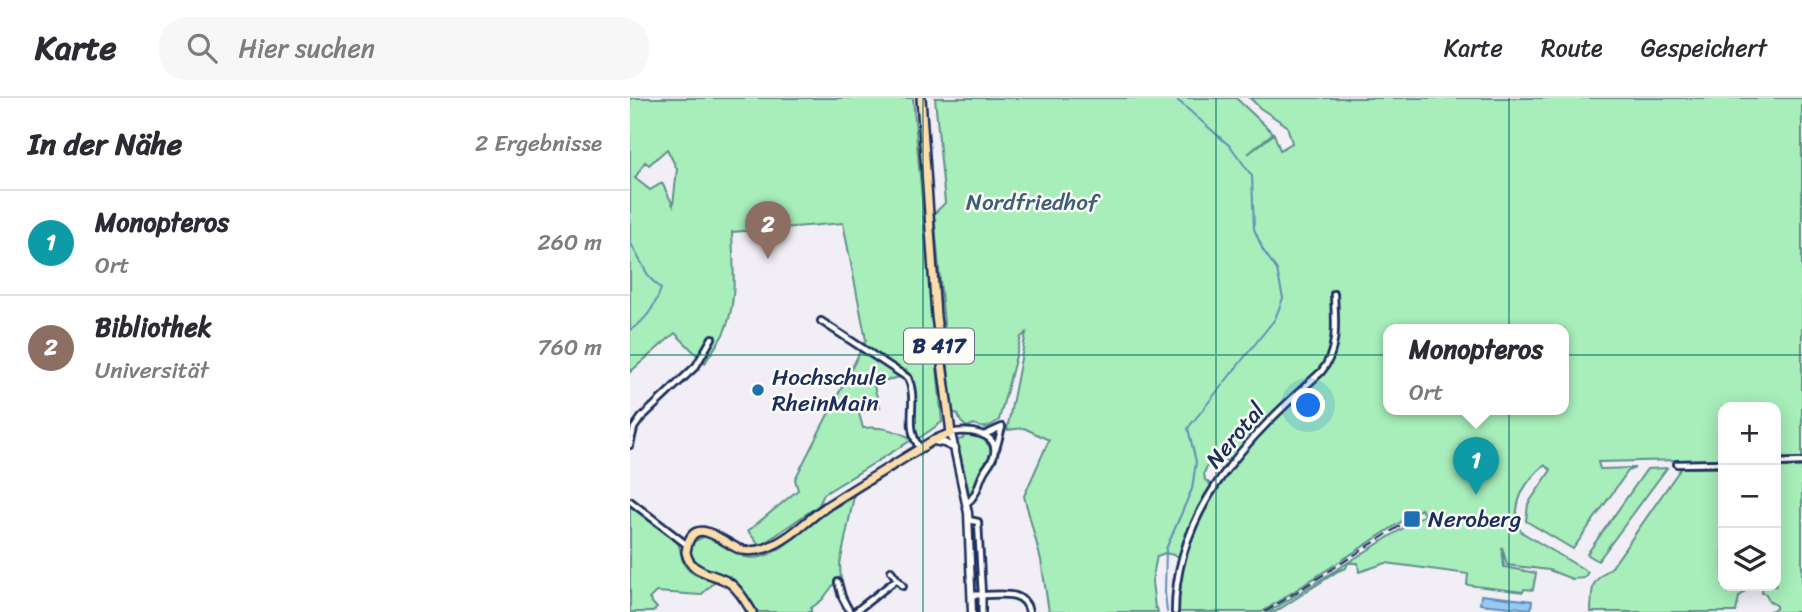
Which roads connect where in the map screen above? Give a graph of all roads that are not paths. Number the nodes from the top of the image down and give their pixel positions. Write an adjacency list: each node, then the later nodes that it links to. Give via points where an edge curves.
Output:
1 (921, 98): 5 (main road, B 417, via 936,316)
2 (1334, 294): 32 (street, Nerotal, via 1335,328 1329,361 1251,437 1210,494 1185,548)
3 (821, 321): 9 (street, via 908,378 912,436)
4 (712, 338): 8 (street, via 696,366 641,418)
5 (951, 433): 6 (street); 7 (main road); 10 (main road)
6 (984, 435): 11 (street); 11 (street, via 1002,428)
7 (932, 441): 9 (main road); 10 (main road)
8 (630, 445)
9 (920, 448): 19 (main road, via 765,549 743,550 707,531 695,535)
10 (955, 448): 17 (main road)
11 (995, 453): 17 (street)
12 (1802, 462): 14 (street)
13 (1718, 463): 15 (street)
14 (1781, 463)
15 (1677, 464)
16 (630, 501): 19 (street)
17 (967, 503): 18 (main road)
18 (969, 520): 24 (main road); 25 (street, via 978,522)
19 (687, 545): 26 (main road, via 692,567 731,584)
20 (891, 570): 21 (street)
21 (897, 579): 23 (street); 28 (street)
22 (838, 582): 27 (street)
23 (903, 586)
24 (972, 595): 25 (street); 29 (main road)
25 (982, 595): 30 (street); 31 (street, via 1019,596)
26 (752, 612)
27 (850, 612)
28 (855, 612)
29 (972, 612)
30 (982, 612)
31 (1028, 612)
32 (1175, 612)

